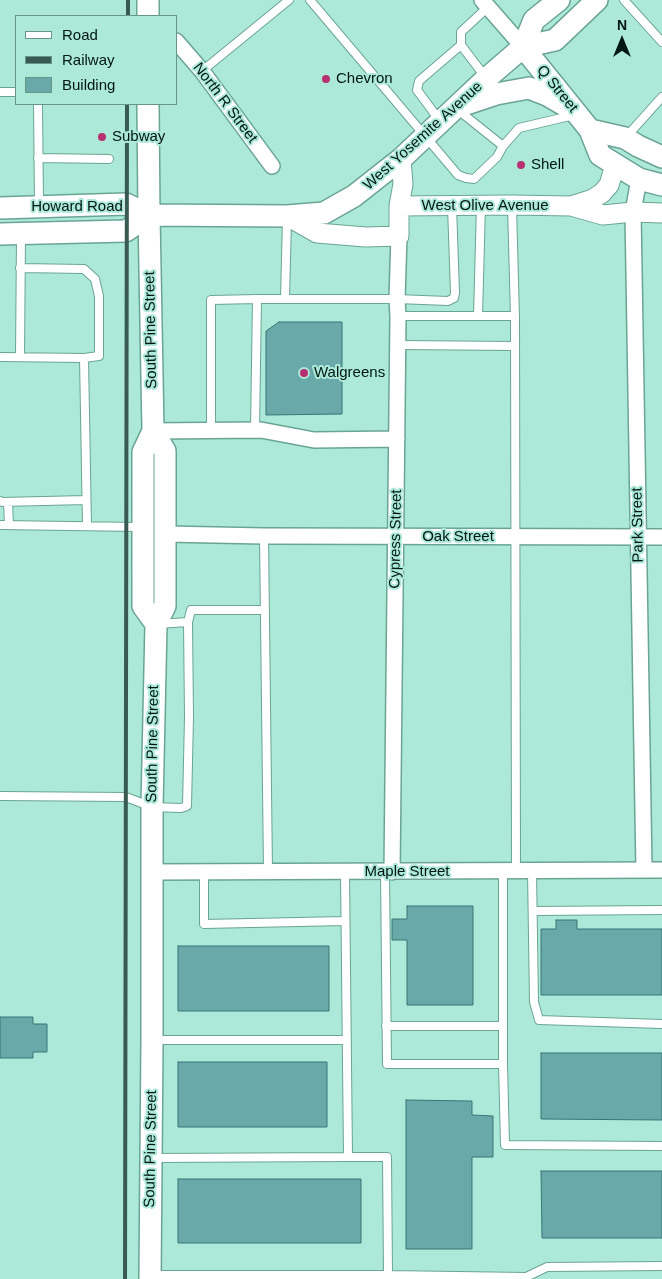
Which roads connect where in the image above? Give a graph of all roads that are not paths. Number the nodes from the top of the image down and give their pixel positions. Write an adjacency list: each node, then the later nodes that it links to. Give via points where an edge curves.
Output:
1 (289, 0): 11 (lane)
2 (310, 0): 20 (lane)
3 (559, 0): 10 (main road, West Yosemite Avenue, via 534,20)
4 (597, 0): 10 (main road, West Yosemite Avenue, via 555,40)
5 (624, 0): 7 (lane)
6 (485, 4): 9 (lane, via 461,32); 10 (street)
7 (662, 42)
8 (178, 44): 11 (street, North R Street)
9 (461, 45): 12 (lane); 20 (lane, via 419,81 417,90)
10 (523, 47): 12 (main road, West Yosemite Avenue); 19 (main road, Q Street)
11 (202, 71): 28 (street, North R Street)
12 (486, 78): 18 (main road, West Yosemite Avenue)
13 (0, 92): 14 (lane)
14 (15, 92)
15 (662, 97): 21 (lane)
16 (38, 105): 24 (lane)
17 (148, 105): 41 (main road, South Pine Street)
18 (456, 108): 19 (main road, via 496,94 529,88 547,95); 20 (main road, West Yosemite Avenue); 22 (lane)
19 (581, 118): 21 (main road); 22 (lane, via 519,128); 27 (main road, Q Street, via 600,155)
20 (433, 130): 22 (lane, via 458,176 466,178 474,179 497,157); 26 (main road, West Yosemite Avenue)
21 (625, 138): 23 (main road)
22 (503, 146)
23 (662, 157)
24 (38, 158): 25 (lane); 37 (lane)
25 (109, 158)
26 (401, 159): 34 (street, Cypress Street, via 403,184); 42 (main road, West Yosemite Avenue, via 354,196 324,213)
27 (615, 165): 30 (main road, Q Street); 36 (street, West Olive Avenue, via 609,185 602,193)
28 (272, 166)
29 (662, 174): 30 (main road, via 652,172)
30 (639, 179): 31 (main road, Q Street); 39 (street, Park Street)
31 (662, 185)
32 (481, 205): 33 (street, West Olive Avenue); 35 (street, West Olive Avenue); 50 (lane)
33 (512, 205): 36 (street, West Olive Avenue); 51 (lane)
34 (399, 206): 35 (street, West Olive Avenue); 44 (street, Cypress Street)
35 (452, 206): 46 (lane, via 454,298 448,301)
36 (572, 206): 39 (street, West Olive Avenue, via 603,215)
37 (39, 207): 38 (main road, Howard Road); 41 (main road, Howard Road, via 126,204)
38 (0, 208)
39 (633, 212): 40 (street, West Olive Avenue); 71 (street, Park Street)
40 (662, 213)
41 (149, 215): 42 (main road); 43 (main road, Howard Road, via 126,231); 59 (main road, South Pine Street)
42 (287, 216): 44 (street, via 316,233); 48 (lane)
43 (10, 234): 45 (lane)
44 (399, 236): 46 (street, Cypress Street)
45 (20, 268): 55 (lane); 56 (lane, via 84,270 95,279 100,296 99,356)
46 (397, 298): 48 (lane); 49 (street, Cypress Street)
47 (257, 299): 48 (lane); 57 (lane, via 211,300); 58 (lane)
48 (285, 299)
49 (398, 316): 50 (lane); 52 (street, Cypress Street)
50 (478, 316): 51 (lane)
51 (515, 316): 53 (lane)
52 (398, 345): 53 (lane); 60 (street, Cypress Street)
53 (515, 346): 70 (lane)
54 (0, 357): 55 (lane)
55 (20, 357): 56 (lane)
56 (84, 358): 61 (lane)
57 (211, 430): 58 (street); 59 (street)
58 (255, 430): 60 (street, via 314,440)
59 (151, 435): 66 (main road, South Pine Street, via 144,452); 67 (main road, via 165,450)
60 (397, 439): 69 (street, Cypress Street)
61 (86, 500): 62 (lane); 65 (lane)
62 (4, 502): 64 (lane)
63 (0, 525): 64 (lane)
64 (9, 525): 65 (lane)
65 (87, 526): 66 (lane)
66 (144, 527): 74 (main road, South Pine Street, via 143,606)
67 (165, 534): 68 (street, Oak Street); 74 (main road, via 165,606)
68 (264, 536): 69 (street, Oak Street); 73 (lane)
69 (396, 537): 70 (street, Oak Street); 86 (street, Cypress Street)
70 (515, 537): 71 (street, Oak Street); 80 (lane)
71 (638, 537): 72 (street, Oak Street); 78 (street, Park Street)
72 (662, 537)
73 (265, 610): 75 (lane, via 191,610); 84 (lane)
74 (157, 621): 75 (lane); 77 (main road, South Pine Street)
75 (188, 622): 77 (lane, via 187,806)
76 (0, 796): 77 (lane, via 126,797)
77 (152, 807): 82 (main road, South Pine Street)
78 (644, 870): 79 (street, Maple Street); 81 (street, Maple Street)
79 (662, 870)
80 (510, 871): 81 (street, Maple Street); 86 (street, Maple Street); 92 (lane)
81 (532, 871): 88 (lane)
82 (152, 872): 83 (street, Maple Street); 93 (main road, South Pine Street)
83 (204, 872): 84 (street, Maple Street); 89 (lane, via 204,924)
84 (268, 872): 85 (street, Maple Street)
85 (345, 872): 86 (street, Maple Street); 89 (lane)
86 (389, 872): 91 (lane)
87 (662, 910): 88 (lane)
88 (533, 911): 90 (lane, via 534,1002 540,1020)
89 (346, 921): 94 (lane)
90 (662, 1024)
91 (386, 1026): 92 (lane); 95 (lane, via 387,1064)
92 (503, 1026): 95 (lane)
93 (152, 1040): 94 (lane); 98 (main road, South Pine Street)
94 (347, 1040): 97 (lane)
95 (503, 1064): 96 (lane, via 505,1144)
96 (662, 1146)
97 (348, 1157): 98 (lane); 100 (lane, via 387,1157)
98 (151, 1158): 101 (main road, South Pine Street)
99 (662, 1266): 103 (lane, via 547,1267)
100 (388, 1275): 102 (lane); 103 (lane)
101 (150, 1277): 102 (lane)
102 (351, 1277)
103 (526, 1278)

